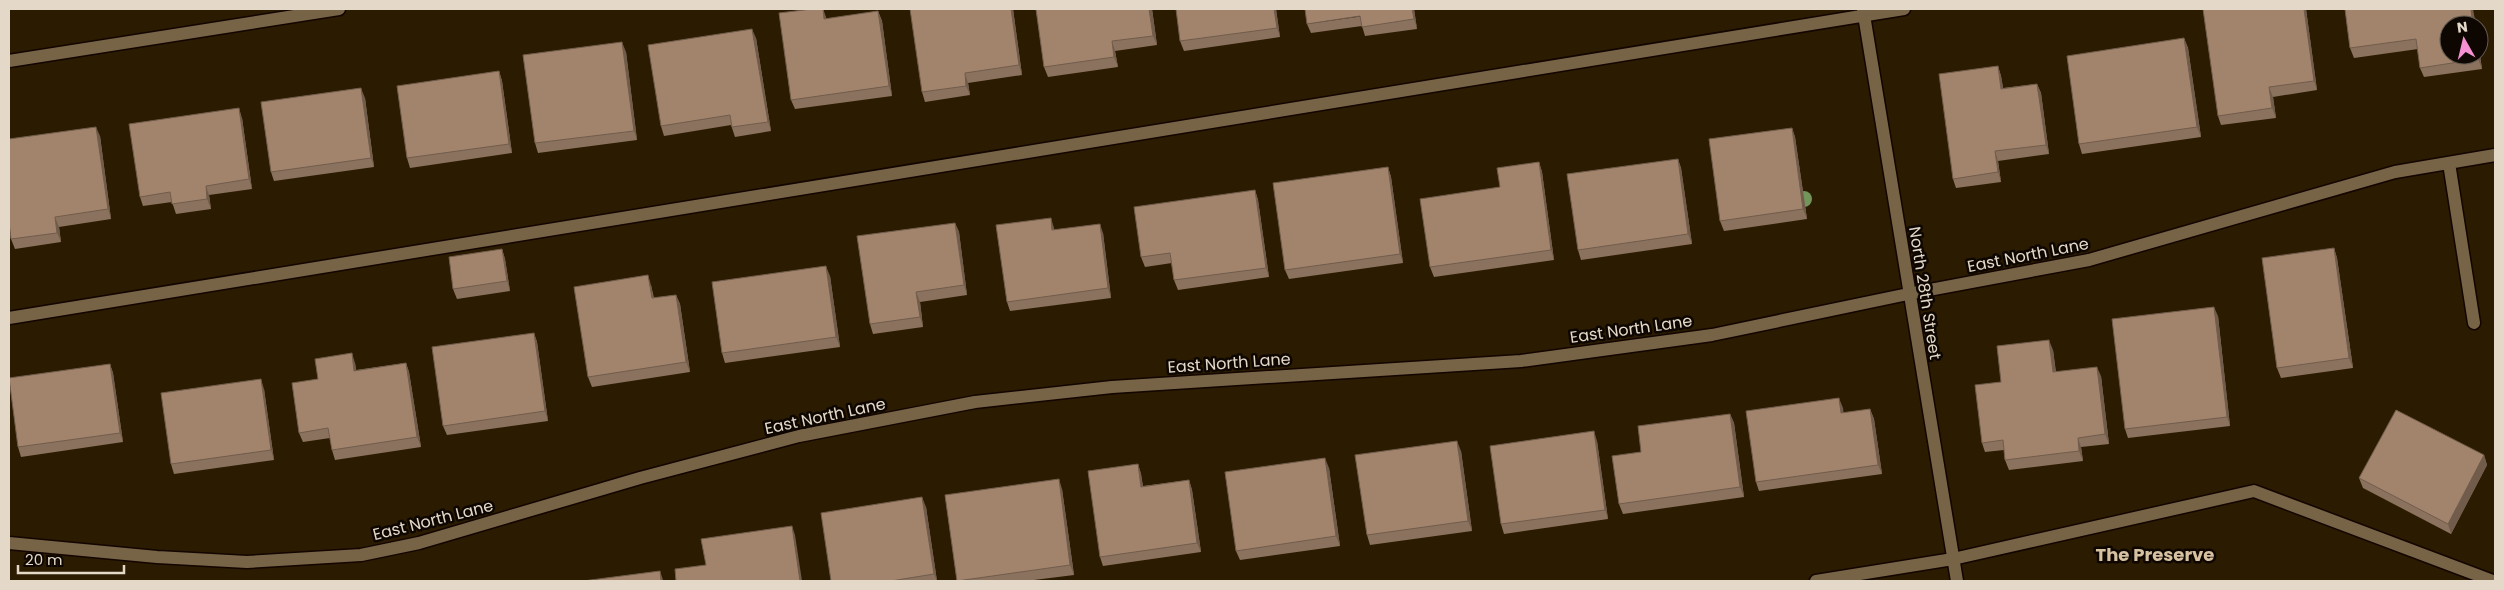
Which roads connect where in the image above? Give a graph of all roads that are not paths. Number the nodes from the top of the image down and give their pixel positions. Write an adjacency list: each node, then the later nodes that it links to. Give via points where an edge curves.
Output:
1 (339, 9): 4 (street)
2 (1904, 9): 3 (street)
3 (1863, 12): 7 (street, North 28th Street); 8 (street)
4 (9, 61)
5 (2495, 156): 6 (street, East North Lane)
6 (2449, 164): 7 (street, East North Lane, via 2395,172 2089,260); 9 (street)
7 (1908, 294): 10 (street, East North Lane, via 1712,335 1521,361 1112,387 975,402 799,436 640,478 419,543 361,555 246,562); 11 (street, North 28th Street)
8 (9, 318)
9 (2474, 323)
10 (9, 543)
11 (1953, 559): 12 (street); 13 (street, North 28th Street); 14 (street, via 2254,491)
12 (1816, 581)
13 (1957, 581)
14 (2493, 581)

